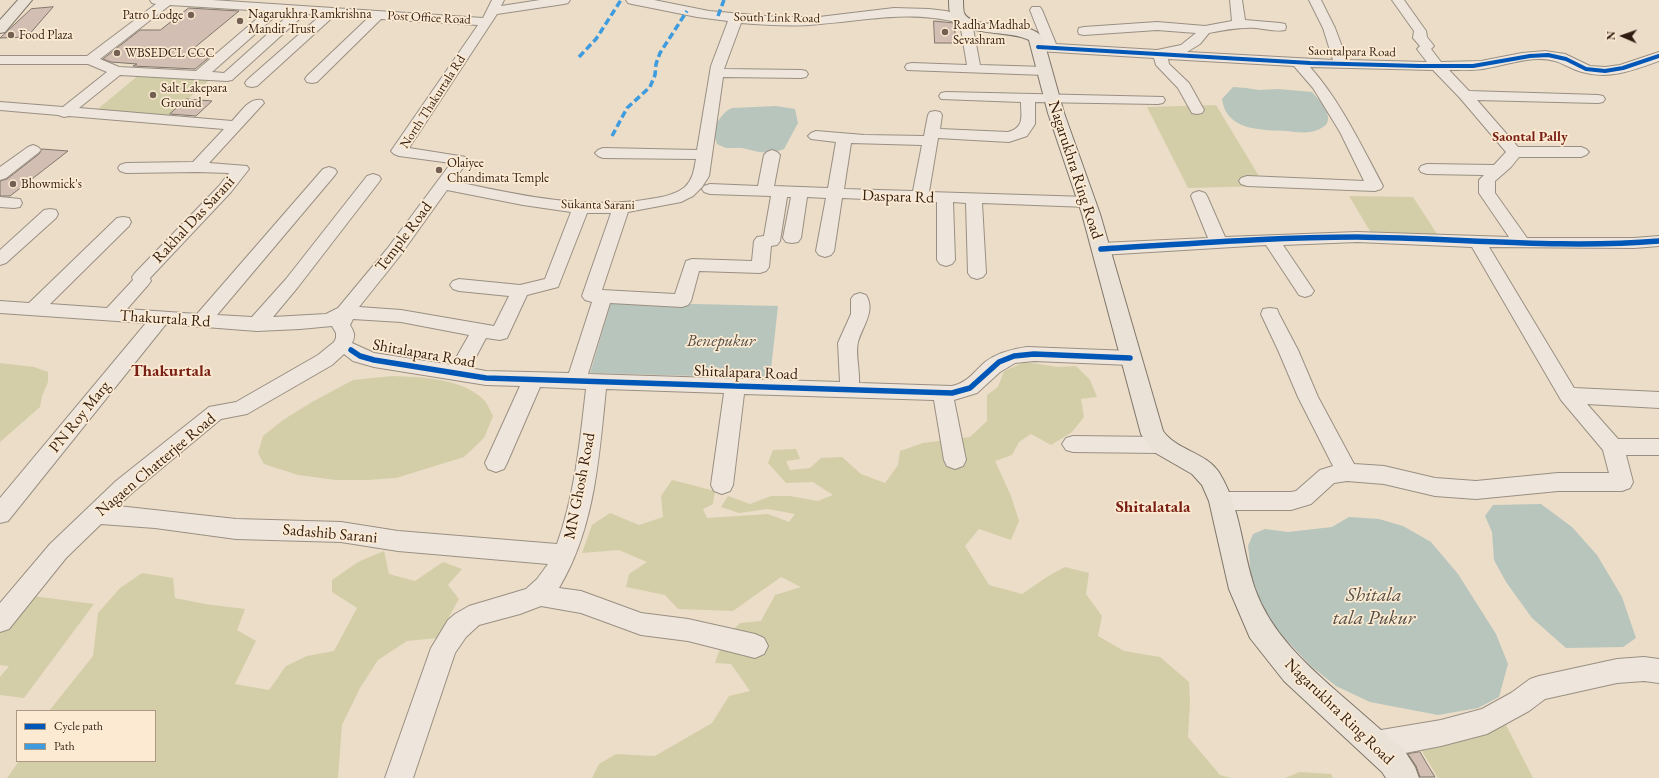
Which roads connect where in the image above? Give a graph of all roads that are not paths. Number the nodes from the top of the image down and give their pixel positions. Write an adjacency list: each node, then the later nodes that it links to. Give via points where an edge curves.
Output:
1 (25, 0): 20 (main road)
2 (345, 0): 14 (street)
3 (564, 0): 13 (street)
4 (632, 0): 17 (street, South Link Road)
5 (1236, 0): 18 (street, via 1235,7 1240,17)
6 (1315, 0): 29 (street, via 1329,28)
7 (1398, 0): 30 (street, via 1420,31 1420,38 1427,46 1424,49)
8 (167, 1): 9 (street, Post Office Road); 27 (street)
9 (240, 3): 10 (street, Post Office Road)
10 (277, 8): 11 (street, Post Office Road); 37 (street)
11 (302, 10): 14 (street, Post Office Road); 37 (street, via 227,77)
12 (1036, 10): 23 (street)
13 (492, 11): 16 (street, Post Office Road); 62 (street, North Thakurtala Rd, via 399,152)
14 (332, 12): 16 (street, Post Office Road); 39 (street)
15 (957, 13): 17 (street, South Link Road, via 867,13 804,21); 23 (main road, Nagarukhra Ring Road, via 976,26 1031,34); 32 (street)
16 (378, 15): 38 (street)
17 (736, 18): 35 (street)
18 (1238, 24): 19 (street); 21 (street)
19 (1280, 27)
20 (0, 29)
21 (1204, 30): 22 (street, via 1158,26); 24 (street, via 1190,48)
22 (1084, 31)
23 (1045, 48): 24 (street, Saontalpara Road); 34 (main road, Nagarukhra Ring Road)
24 (1160, 53): 28 (street, Saontalpara Road); 49 (street, via 1163,64 1184,86)
25 (1659, 56): 30 (street, Saontalpara Road, via 1606,72 1585,68 1564,58 1549,55 1536,55 1498,64)
26 (0, 60): 27 (street)
27 (90, 60): 33 (street)
28 (1298, 62): 29 (street, Saontalpara Road); 73 (street, via 1323,93)
29 (1341, 63): 30 (street, Saontalpara Road)
30 (1436, 65): 40 (street)
31 (912, 67): 32 (street)
32 (969, 68): 34 (street); 42 (street)
33 (117, 71): 37 (street); 50 (street)
34 (1045, 71): 44 (main road, Nagarukhra Ring Road)
35 (717, 73): 36 (street); 60 (street)
36 (801, 74)
37 (200, 75)
38 (312, 79)
39 (252, 83)
40 (1465, 95): 45 (street); 57 (street)
41 (946, 96): 42 (street)
42 (965, 96): 43 (street)
43 (1028, 98): 44 (street); 54 (street, via 1028,124 1022,134 1009,137)
44 (1052, 98): 46 (street); 82 (main road, Nagarukhra Ring Road)
45 (1598, 99)
46 (1158, 100)
47 (257, 104): 52 (street)
48 (0, 106): 50 (street)
49 (1197, 110)
50 (64, 112): 52 (street)
51 (935, 115): 54 (street)
52 (235, 126): 63 (street)
53 (816, 136): 55 (street)
54 (931, 137): 55 (street); 78 (street)
55 (844, 139): 76 (street)
56 (33, 150): 68 (street)
57 (1514, 152): 58 (street); 66 (street, via 1509,162)
58 (1581, 152)
59 (602, 154): 60 (street)
60 (705, 155): 71 (street)
61 (772, 155): 74 (street)
62 (461, 160): 72 (street, Temple Road)
63 (197, 167): 64 (street); 106 (street, Rakhal Das Sarani, via 241,169 141,277 142,281)
64 (126, 168)
65 (1427, 169): 66 (street)
66 (1497, 170): 92 (street, via 1487,180 1487,193)
67 (329, 172): 108 (street)
68 (0, 175)
69 (373, 179): 109 (street)
70 (1247, 181): 73 (street)
71 (705, 183): 74 (street, Daspara Rd); 84 (street, Sukanta Sarani, via 686,194 652,204)
72 (443, 184): 83 (street, Sukanta Sarani); 111 (street, Temple Road, via 393,253)
73 (1375, 186): 81 (street)
74 (772, 192): 75 (street, Daspara Rd); 101 (street, via 771,242 763,241 760,267 692,265 682,300)
75 (800, 193): 76 (street, Daspara Rd); 87 (street)
76 (835, 194): 78 (street, Daspara Rd); 94 (street)
77 (1199, 196): 91 (street)
78 (920, 197): 79 (street, Daspara Rd)
79 (945, 198): 80 (street, Daspara Rd); 96 (street)
80 (974, 199): 82 (street, Daspara Rd); 97 (street)
81 (1383, 201)
82 (1087, 202): 93 (main road, Nagarukhra Ring Road)
83 (581, 207): 84 (street, Sukanta Sarani); 99 (street, via 552,283)
84 (621, 208): 101 (street, via 591,296)
85 (50, 214): 95 (street)
86 (123, 222): 104 (street)
87 (792, 238)
88 (1271, 240): 89 (street, via 1357,237); 91 (street); 100 (street)
89 (1477, 241): 92 (street); 119 (street)
90 (1659, 241): 92 (street)
91 (1219, 243): 93 (street)
92 (1522, 243)
93 (1101, 249): 112 (main road, Nagarukhra Ring Road)
94 (825, 251)
95 (0, 259)
96 (946, 260)
97 (977, 273)
98 (459, 285): 99 (street)
99 (520, 291): 110 (street, Thakurtala Rd, via 500,333)
100 (1305, 291)
101 (602, 297): 115 (street, MN Ghosh Road)
102 (860, 298): 117 (street, via 860,314 848,343)
103 (0, 307): 104 (street, Thakurtala Rd)
104 (34, 309): 106 (street, Thakurtala Rd)
105 (1270, 314): 127 (street, via 1308,397)
106 (111, 315): 107 (street, Thakurtala Rd)
107 (160, 318): 108 (street, Thakurtala Rd); 130 (street, PN Roy Marg)
108 (201, 321): 109 (street, Thakurtala Rd)
109 (257, 324): 111 (street, Thakurtala Rd, via 300,323)
110 (481, 331): 111 (street, Thakurtala Rd, via 401,316); 113 (street)
111 (341, 333): 113 (street, Shitalapara Road, via 360,356); 131 (street, Nagaen Chatterjee Road, via 325,360 240,409 216,412 124,487)
112 (1130, 358): 118 (street, Shitalapara Road, via 1027,354 1008,358 993,366 974,386 964,392); 122 (main road, Nagarukhra Ring Road, via 1152,434)
113 (457, 374): 114 (street, Shitalapara Road)
114 (533, 380): 115 (street, Shitalapara Road); 126 (street)
115 (587, 381): 116 (street, Shitalapara Road); 132 (street, MN Ghosh Road, via 587,465 575,525)
116 (735, 386): 117 (street, Shitalapara Road); 128 (street)
117 (849, 390): 118 (street, Shitalapara Road)
118 (941, 393): 125 (street, via 946,404)
119 (1568, 395): 120 (street); 123 (street)
120 (1659, 400)
121 (1073, 444): 122 (street)
122 (1160, 445): 129 (main road, Nagarukhra Ring Road, via 1200,467 1211,479)
123 (1613, 447): 124 (street); 127 (street, via 1622,482 1558,482 1476,490 1435,487 1384,475)
124 (1659, 447)
125 (955, 460)
126 (496, 463)
127 (1347, 472): 129 (street, via 1328,476 1303,498 1291,501)
128 (722, 485)
129 (1221, 501): 137 (main road, Nagarukhra Ring Road, via 1242,589 1260,629 1294,672)
130 (0, 514)
131 (96, 514): 132 (street, Sadashib Sarani, via 236,529 341,532 398,541); 134 (street, Nagaen Chatterjee Road, via 58,551)
132 (564, 555): 133 (street, MN Ghosh Road, via 548,584)
133 (538, 595): 135 (street, via 581,602 641,624 688,630); 138 (street, MN Ghosh Road, via 522,603 488,610 466,618 453,632 444,648)
134 (0, 622)
135 (755, 646)
136 (1659, 671): 137 (street, via 1617,671 1540,688 1487,721 1441,733)
137 (1375, 745): 139 (main road, Nagarukhra Ring Road, via 1393,761)
138 (399, 778)
139 (1404, 778)

